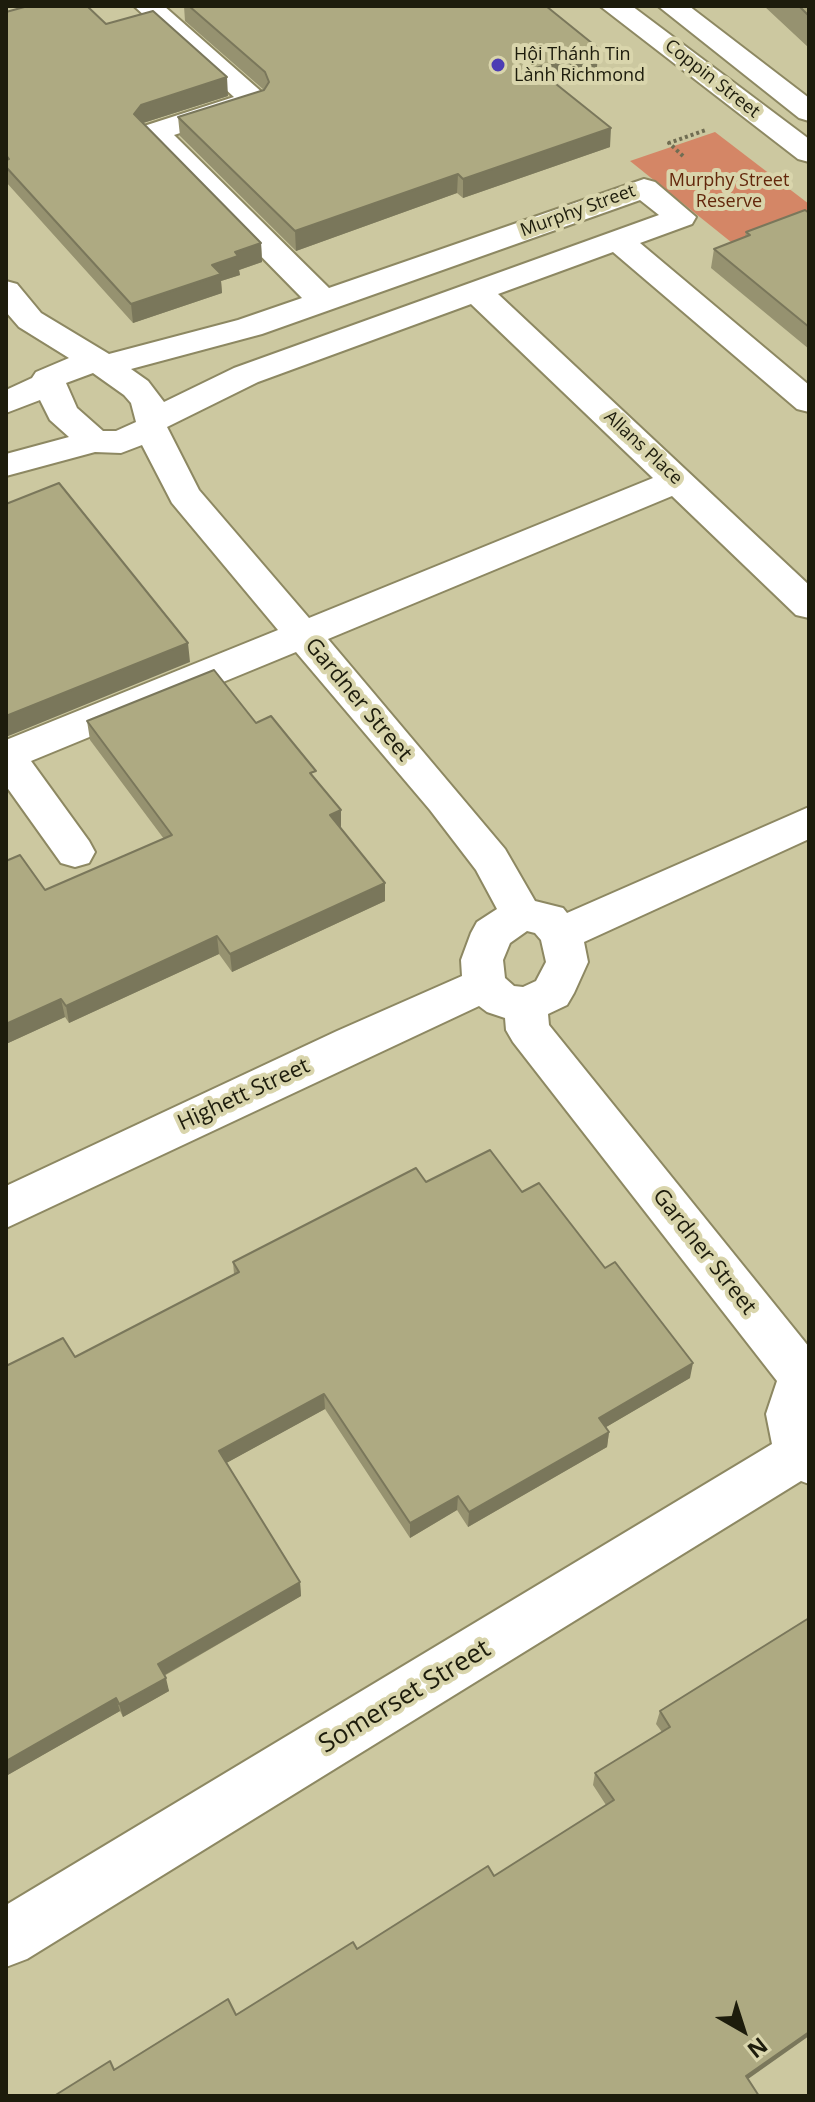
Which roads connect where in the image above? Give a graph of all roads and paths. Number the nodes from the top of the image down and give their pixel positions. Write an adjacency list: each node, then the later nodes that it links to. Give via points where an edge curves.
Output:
1 (148, 6): 11 (street, via 254,100 154,132)
2 (614, 6): 5 (street, Coppin Street)
3 (672, 6): 4 (street, Coppin Street)
4 (804, 104)
5 (757, 114): 6 (street, Coppin Street); 7 (path, via 669,143 690,161 689,167)
6 (809, 153)
7 (644, 188): 8 (street, Murphy Street, via 681,217); 11 (street, Murphy Street)
8 (618, 240): 10 (street, Murphy Street); 17 (street)
9 (6, 291): 12 (street)
10 (476, 291): 15 (street, Murphy Street); 22 (street, Allans Place)
11 (324, 301): 13 (street, Murphy Street)
12 (30, 320): 14 (street); 16 (street)
13 (223, 336): 14 (street, Murphy Street); 15 (street)
14 (101, 363): 16 (street, via 80,365); 19 (street, via 147,401)
15 (256, 371): 19 (street, Murphy Street)
16 (48, 381): 18 (street); 20 (street, via 62,413)
17 (809, 402)
18 (6, 403)
19 (151, 425): 20 (street, via 121,442); 23 (street, Gardner Street)
20 (98, 442): 21 (street); 23 (street, Gardner Street)
21 (6, 465)
22 (678, 481): 24 (street, Allans Place); 25 (street)
23 (184, 495): 25 (street, Gardner Street)
24 (809, 606)
25 (302, 634): 26 (street); 29 (street, Gardner Street, via 491,860)
26 (6, 756): 28 (street)
27 (809, 822): 30 (street)
28 (75, 852)
29 (521, 914): 30 (street, via 548,919); 31 (street, via 492,933 482,960)
30 (561, 934): 32 (street, via 567,962 552,993)
31 (484, 985): 32 (street, via 502,1000); 33 (street, Highett Street)
32 (526, 1005): 34 (street, Gardner Street, via 528,1030)
33 (6, 1208)
34 (808, 1379): 35 (street, via 795,1395 791,1414 793,1434)
35 (806, 1457): 36 (street, Somerset Street)
36 (6, 1938)

